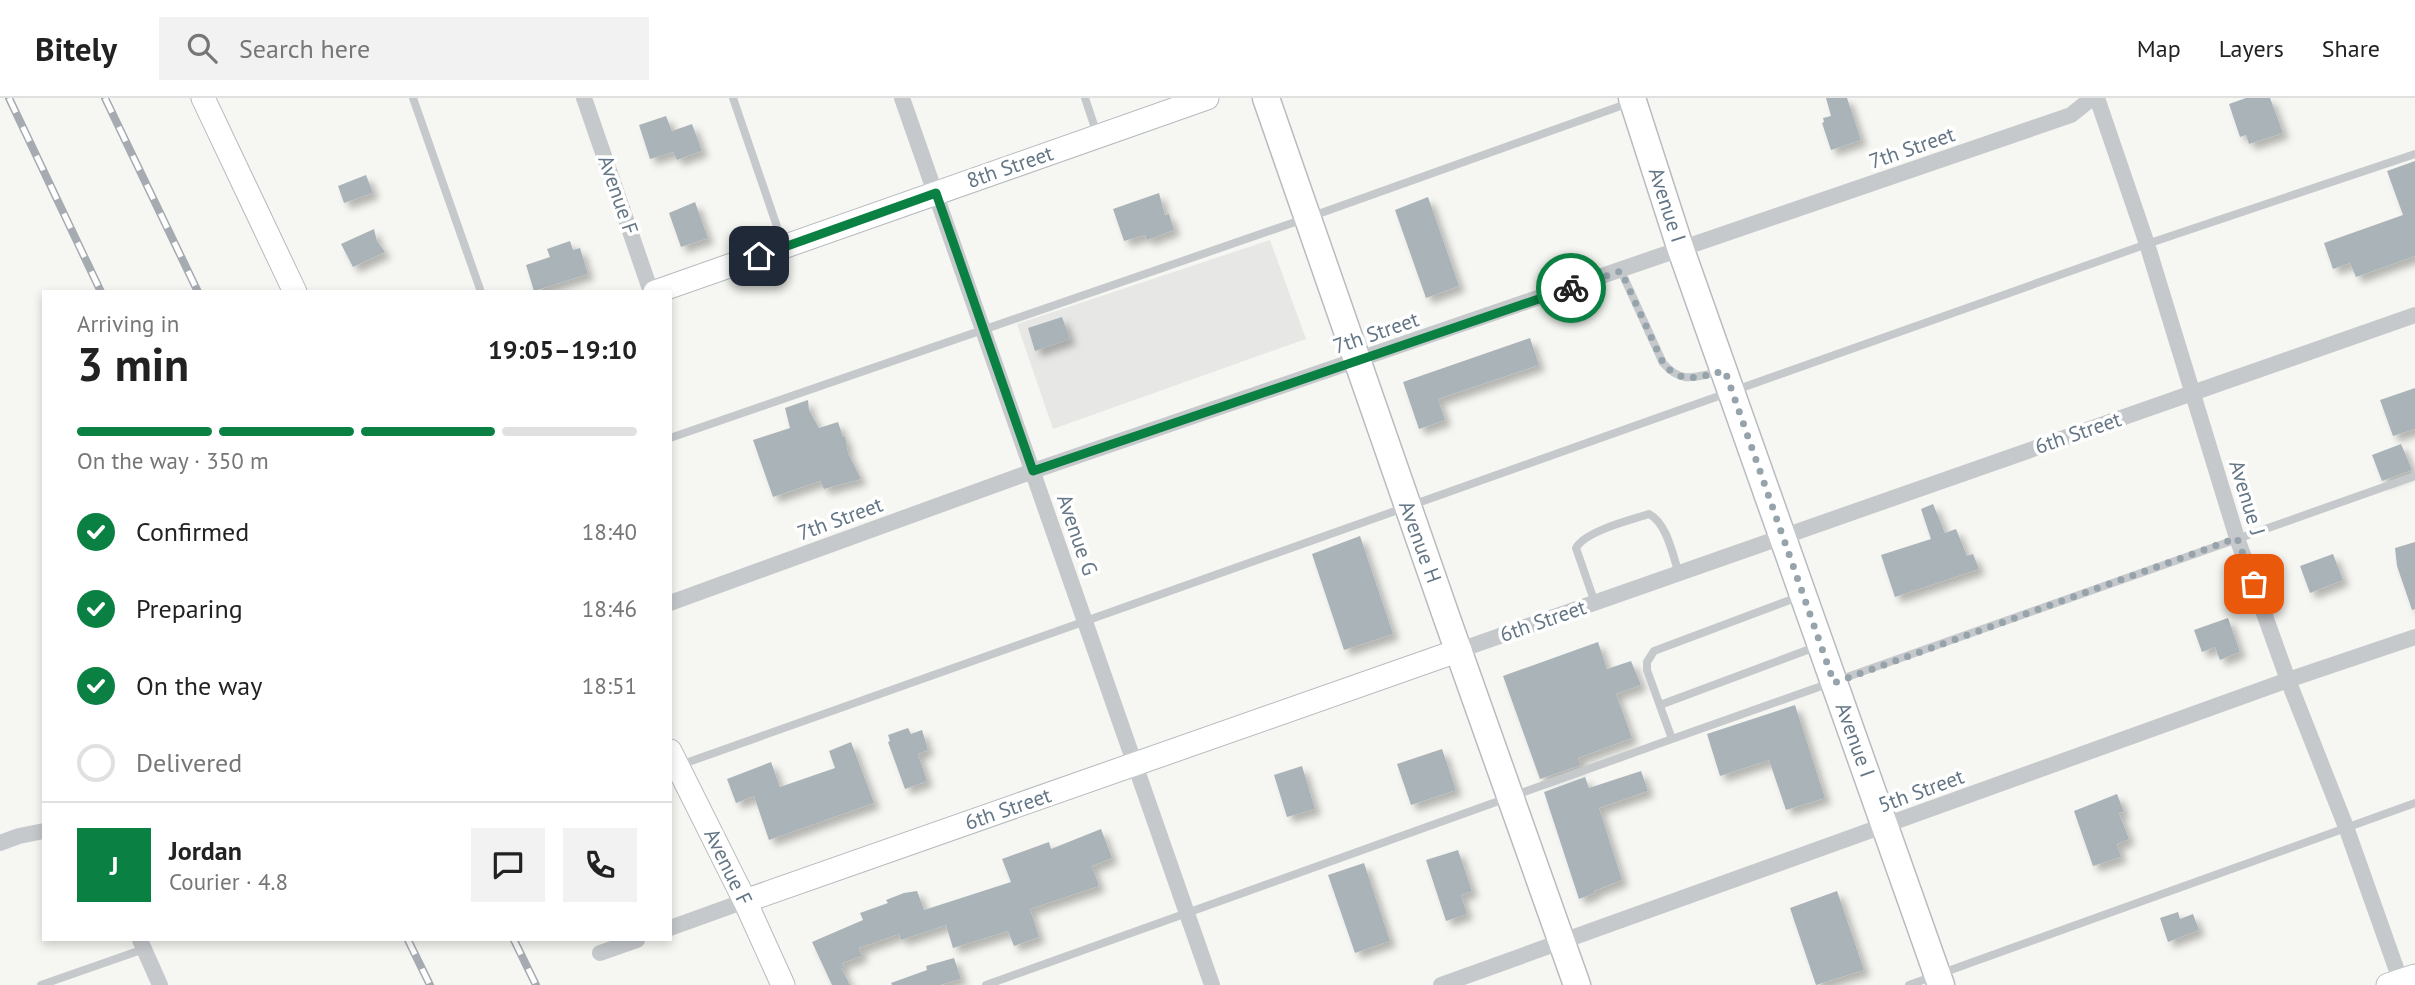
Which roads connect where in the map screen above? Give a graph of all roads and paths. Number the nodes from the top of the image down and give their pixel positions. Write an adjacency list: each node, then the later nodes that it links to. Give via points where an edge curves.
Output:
1 (204, 98): 19 (street)
2 (413, 98): 20 (lane)
3 (584, 98): 21 (street, Avenue F)
4 (733, 98): 16 (lane)
5 (902, 98): 13 (street, Avenue G)
6 (1085, 98): 11 (lane)
7 (1207, 98): 11 (street, 8th Street)
8 (1266, 98): 14 (main road, Avenue H)
9 (2095, 98): 15 (street, Avenue J); 17 (street, 7th Street, via 2071,116)
10 (1636, 99): 14 (lane); 17 (main road, Avenue I)
11 (1098, 136): 13 (street, 8th Street)
12 (2415, 153): 15 (lane)
13 (936, 193): 16 (street, 8th Street); 24 (street, Avenue G)
14 (1307, 218): 24 (lane); 25 (main road, Avenue H)
15 (2147, 244): 26 (lane); 27 (street, Avenue J)
16 (784, 247): 22 (street, 8th Street)
17 (1681, 250): 18 (street, 7th Street); 26 (main road, Avenue I)
18 (1621, 271): 25 (street, 7th Street); 26 (lane, via 1671,373)
19 (294, 290)
20 (480, 290)
21 (652, 290)
22 (659, 290)
23 (2415, 315): 27 (street, 6th Street)
24 (983, 329): 28 (lane); 29 (street, Avenue G)
25 (1357, 362): 29 (street, 7th Street); 31 (main road, Avenue H)
26 (1728, 382): 31 (lane); 32 (main road, Avenue I)
27 (2193, 393): 32 (street, 6th Street); 33 (street, Avenue J)
28 (672, 437)
29 (1033, 471): 36 (street, 7th Street); 38 (street, Avenue G)
30 (2415, 476): 33 (lane)
31 (1406, 506): 38 (lane); 41 (main road, Avenue H)
32 (1784, 537): 34 (street, 6th Street); 35 (main road, Avenue I)
33 (2237, 538): 42 (street, Avenue J); 43 (lane)
34 (1679, 574): 37 (street, 6th Street); 37 (lane, via 1664,531 1649,514 1579,542 1576,548)
35 (1804, 595): 40 (main road, Avenue I); 44 (lane, via 1654,651 1647,670)
36 (672, 602)
37 (1595, 603): 41 (street, 6th Street)
38 (1085, 621): 46 (lane); 47 (street, Avenue G)
39 (2415, 637): 42 (street, 5th Street)
40 (1821, 645): 43 (main road, Avenue I); 44 (lane)
41 (1460, 650): 47 (street, 6th Street); 48 (main road, Avenue H)
42 (2288, 680): 50 (street, 5th Street); 51 (street, Avenue J)
43 (1834, 683): 45 (lane); 50 (main road, Avenue I)
44 (1660, 705): 45 (lane)
45 (1672, 739): 48 (lane)
46 (674, 759): 54 (street, Avenue F)
47 (1135, 765): 54 (street, 6th Street); 55 (street, Avenue G)
48 (1510, 797): 55 (lane); 58 (main road, Avenue H)
49 (2415, 803): 51 (lane)
50 (1886, 827): 58 (street, 5th Street); 61 (main road, Avenue I)
51 (2346, 827): 61 (lane); 62 (street, Avenue J)
52 (42, 831): 53 (street)
53 (0, 843)
54 (746, 901): 56 (street, 6th Street); 65 (street, Avenue F)
55 (1187, 914): 66 (lane); 67 (street, Avenue G)
56 (672, 927)
57 (633, 941): 60 (street)
58 (1562, 943): 68 (street, 5th Street); 69 (main road, Avenue H)
59 (143, 944): 63 (lane); 64 (street)
60 (600, 953)
61 (1939, 980): 70 (lane)
62 (2401, 982)
63 (41, 985)
64 (160, 985)
65 (783, 985)
66 (986, 985)
67 (1212, 985)
68 (1441, 985)
69 (1577, 985)
70 (1909, 985)

